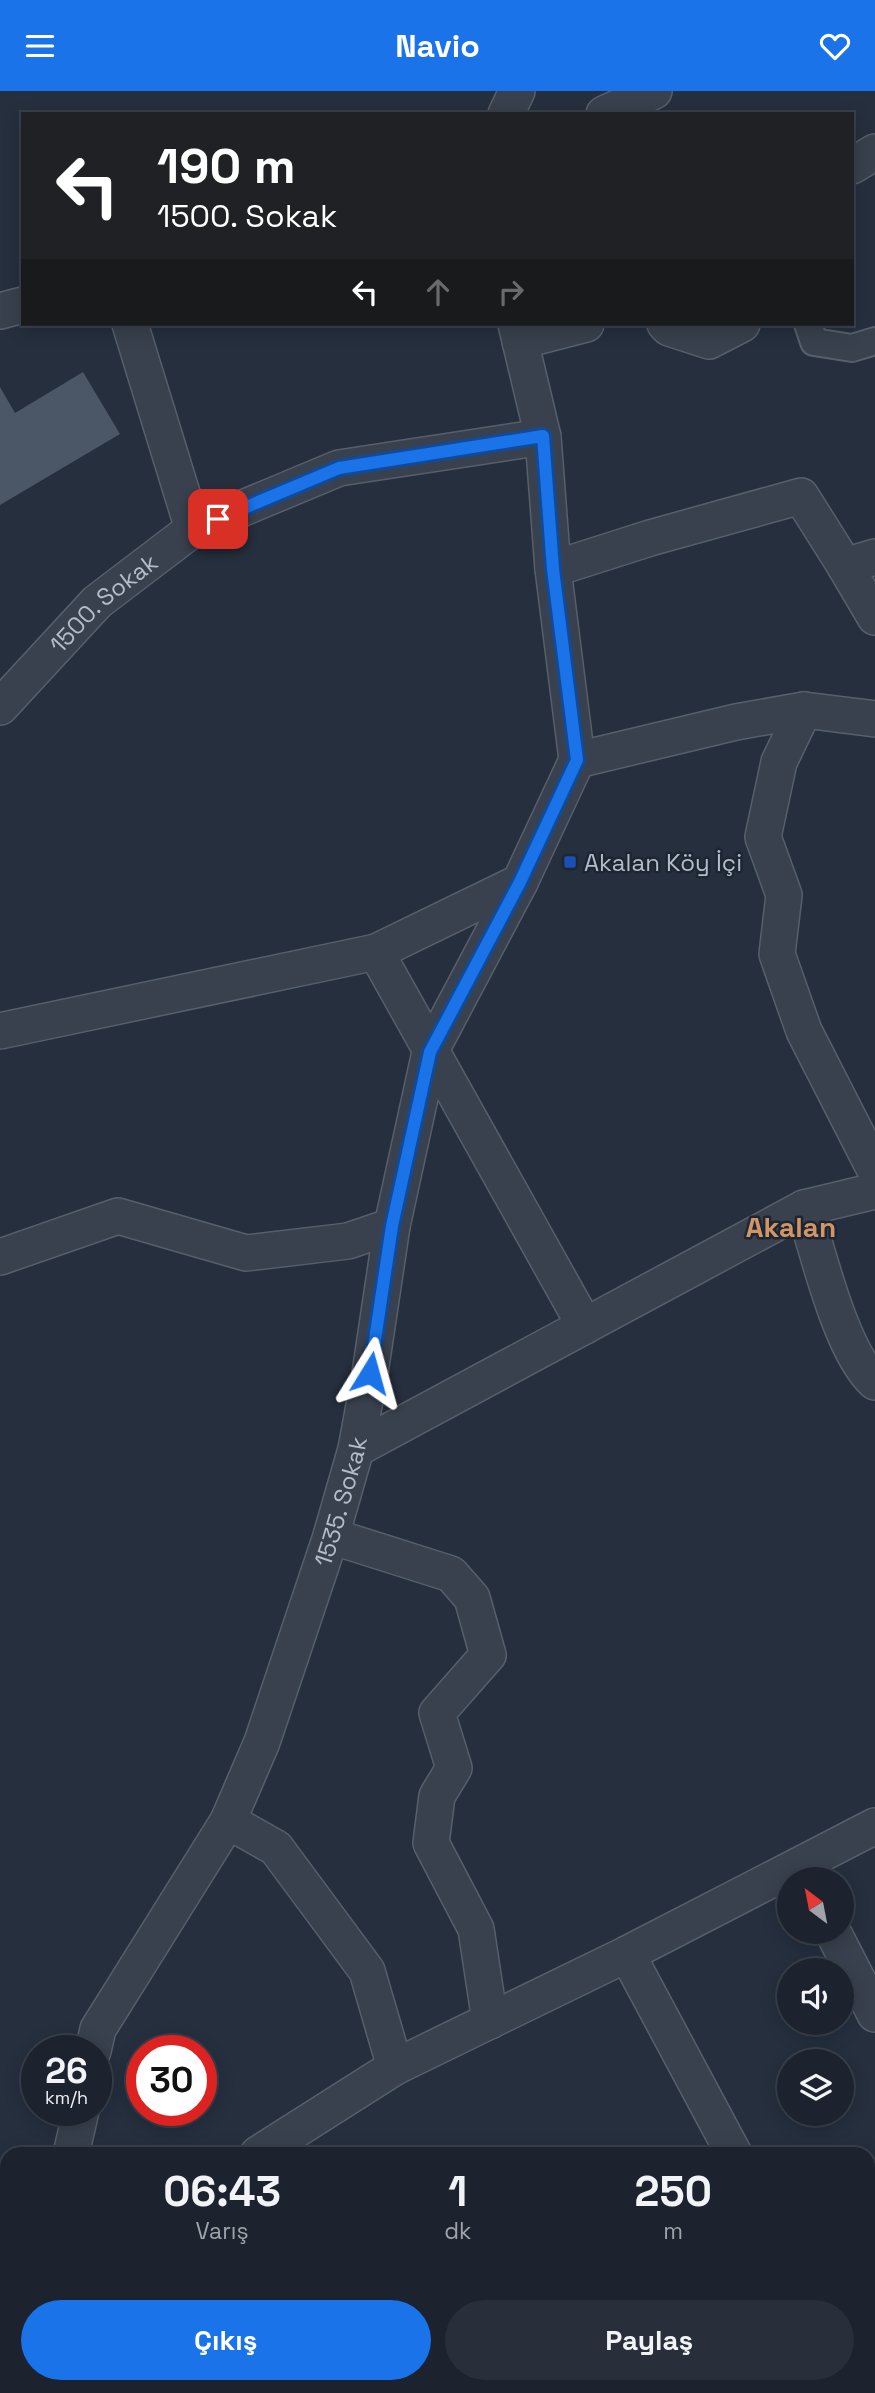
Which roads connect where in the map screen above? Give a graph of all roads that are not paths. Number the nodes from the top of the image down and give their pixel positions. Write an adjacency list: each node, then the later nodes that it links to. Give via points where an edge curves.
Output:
1 (517, 91): 3 (street)
2 (654, 91): 4 (street)
3 (507, 112)
4 (608, 112)
5 (875, 152): 6 (street)
6 (854, 165)
7 (21, 306): 8 (street)
8 (0, 311)
9 (131, 326): 17 (street)
10 (569, 326): 14 (street)
11 (667, 326): 12 (street, via 709,341)
12 (738, 326)
13 (809, 326): 15 (street, via 814,342 852,348)
14 (518, 332): 16 (street)
15 (875, 341)
16 (543, 436): 17 (street, 1500. Sokak, via 339,468); 19 (street)
17 (193, 529): 21 (street, 1500. Sokak, via 97,602)
18 (860, 562): 19 (street, via 801,496); 20 (street)
19 (553, 569): 24 (street)
20 (875, 617)
21 (0, 706)
22 (804, 711): 23 (street); 24 (street, via 736,722); 29 (street, via 779,762 764,837 784,895 777,954 804,1031)
23 (875, 719)
24 (577, 760): 25 (street, 1535. Sokak)
25 (520, 882): 26 (street); 28 (street, 1535. Sokak)
26 (376, 952): 27 (street); 28 (street)
27 (0, 1031)
28 (430, 1052): 32 (street, 1535. Sokak); 34 (street)
29 (875, 1170)
30 (875, 1191): 31 (street)
31 (804, 1208): 34 (street); 35 (street, via 842,1327)
32 (392, 1226): 33 (street, via 348,1241 246,1253 118,1216); 36 (street, 1535. Sokak)
33 (0, 1257)
34 (585, 1326): 36 (street)
35 (875, 1382)
36 (356, 1449): 37 (street, 1535. Sokak)
37 (331, 1536): 38 (street, 1535. Sokak, via 262,1742); 45 (street, via 451,1574 472,1598 488,1655 438,1713 454,1768 437,1795 431,1843 476,1929)
38 (228, 1821): 46 (street, 1535. Sokak); 47 (street, via 276,1848 367,1971)
39 (875, 1826): 40 (street)
40 (810, 1867)
41 (777, 1884): 43 (street)
42 (839, 1944): 44 (street)
43 (627, 1954): 45 (street); 51 (street)
44 (875, 2014)
45 (490, 2021): 47 (street)
46 (97, 2035)
47 (395, 2067): 50 (street)
48 (77, 2126): 49 (street)
49 (72, 2147)
50 (269, 2147)
51 (730, 2147)

